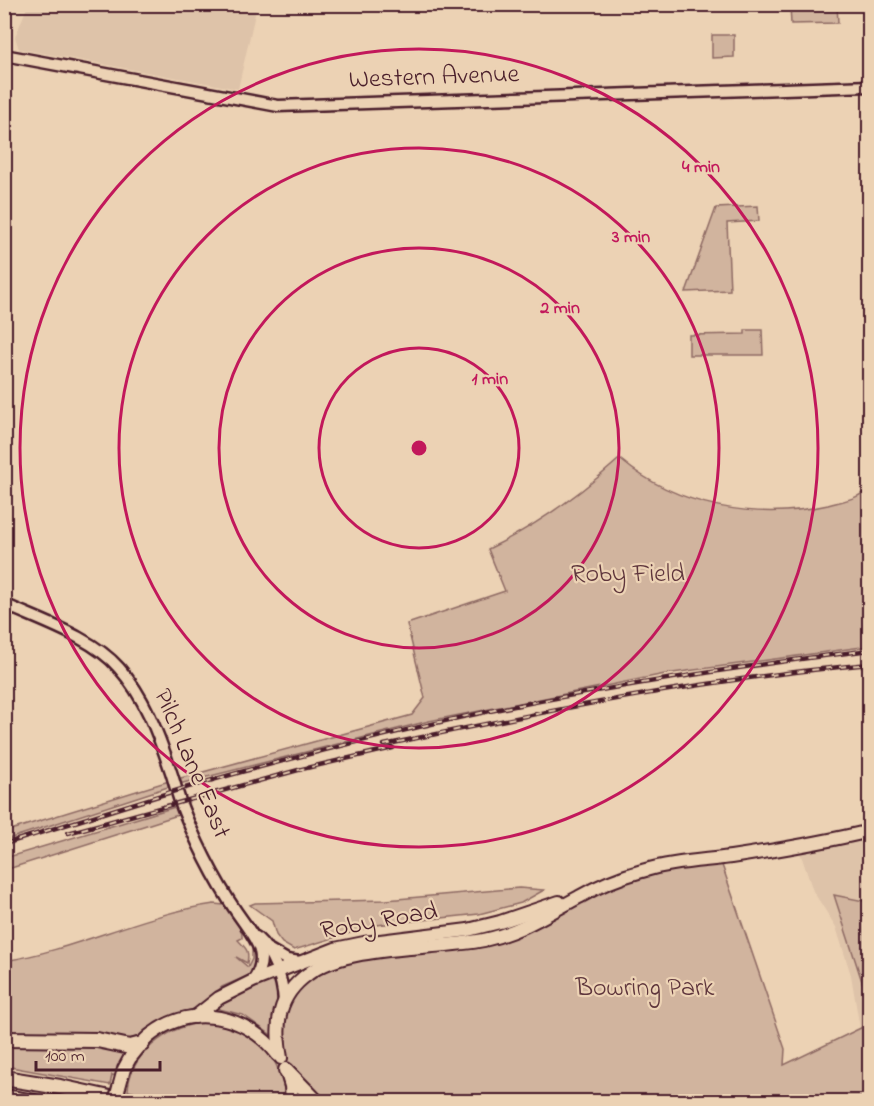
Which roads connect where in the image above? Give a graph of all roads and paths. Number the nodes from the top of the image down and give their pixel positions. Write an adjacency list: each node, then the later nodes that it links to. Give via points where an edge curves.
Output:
1 (4, 55): 2 (street, Western Avenue, via 278,106)
2 (870, 86)
3 (4, 604): 6 (street, Pilch Lane East, via 90,644 114,662 133,685 156,731 196,839 218,882)
4 (870, 831): 5 (main road, Roby Road, via 816,843 653,867)
5 (580, 896): 8 (main road, Roby Road, via 468,930 364,943); 11 (main road, Roby Road, via 510,933 332,962 307,974)
6 (250, 930): 7 (street, Pilch Lane East); 10 (street, Pilch Lane East, via 263,961)
7 (268, 949): 8 (street, via 287,960); 9 (street, Pilch Lane East)
8 (300, 962): 9 (main road, Roby Road)
9 (277, 970): 10 (main road, Roby Road); 11 (street, Pilch Lane East)
10 (253, 981): 12 (main road, Roby Road, via 219,998)
11 (284, 1002): 15 (main road, Roby Road, via 277,1035)
12 (195, 1017): 14 (main road, via 165,1026); 15 (main road, via 213,1016 243,1024 269,1043)
13 (4, 1039): 14 (highway, via 97,1040 130,1047)
14 (141, 1044): 19 (main road, bridge, via 122,1075)
15 (283, 1064): 21 (main road, Roby Road); 22 (highway)
16 (4, 1078): 20 (highway)
17 (4, 1097): 18 (highway)
18 (34, 1101)
19 (115, 1101)
20 (128, 1101)
21 (292, 1101)
22 (317, 1101)

